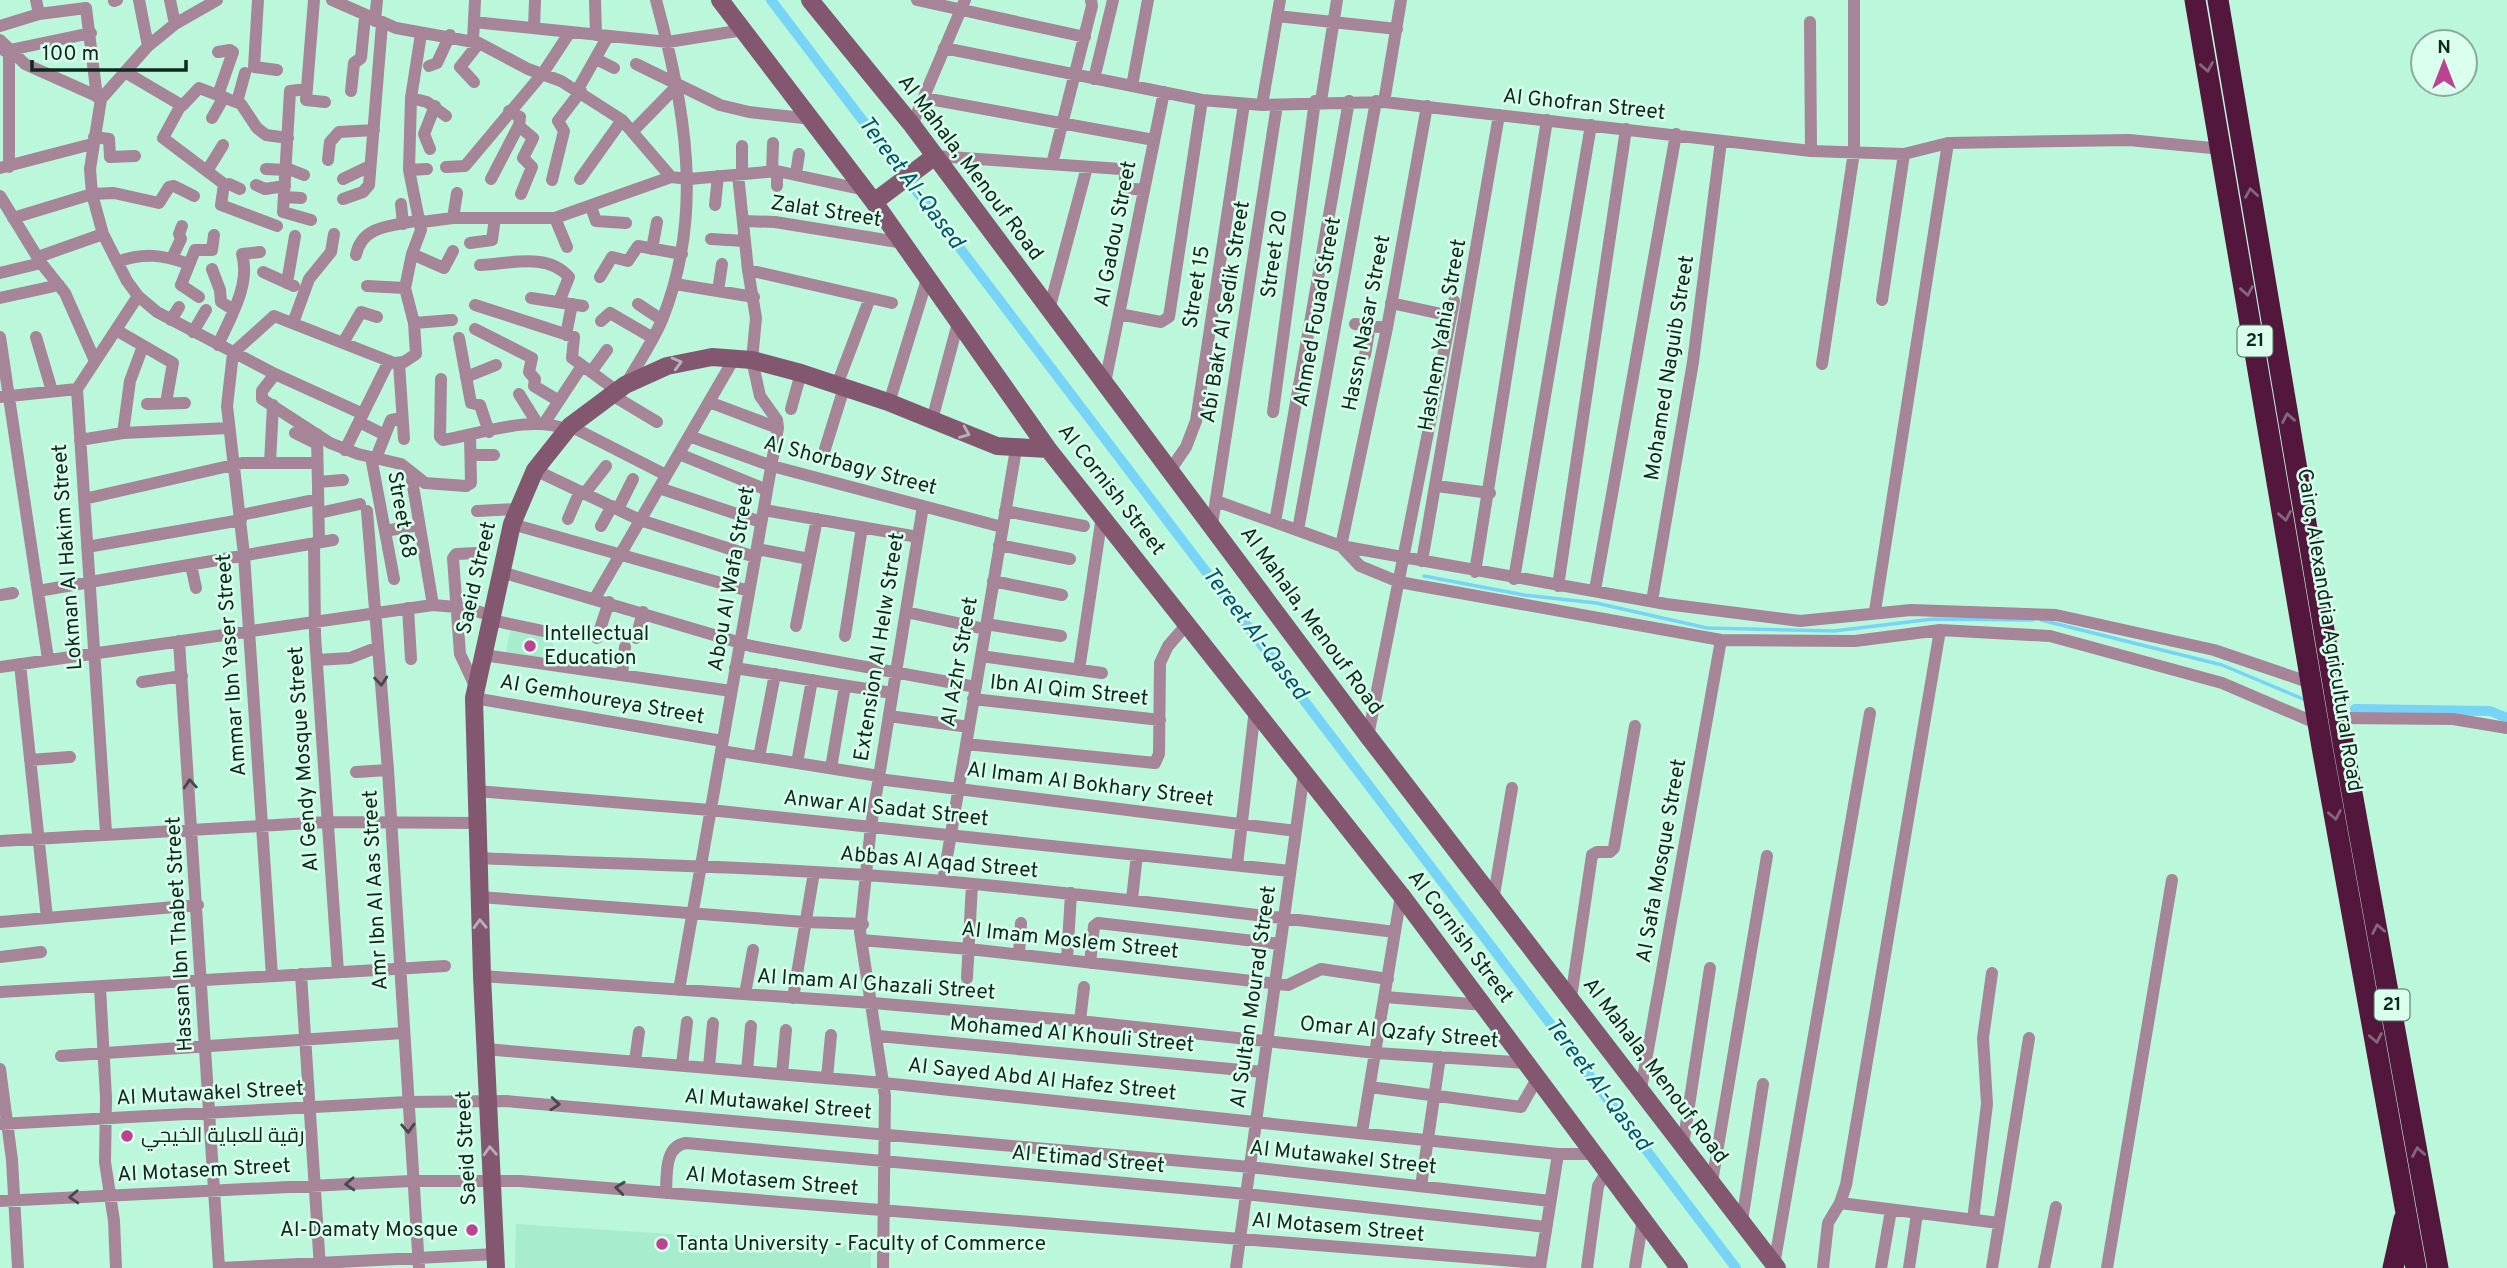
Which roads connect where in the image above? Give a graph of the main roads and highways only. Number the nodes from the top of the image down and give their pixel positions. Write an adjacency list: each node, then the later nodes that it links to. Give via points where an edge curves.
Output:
1 (720, 0): 6 (main road, Al Cornish Street)
2 (810, 0): 5 (main road, Al Mahala, Menouf Road, via 912,125)
3 (2195, 0): 9 (highway, Cairo, Alexandria Agricultural Road / 21, one-way to 9)
4 (2218, 0): 8 (highway, Cairo, Alexandria Agricultural Road / 21, one-way to 4, via 2339,718)
5 (931, 159): 6 (main road); 11 (main road, Al Mahala, Menouf Road)
6 (876, 195): 7 (main road, Al Cornish Street, via 904,243)
7 (1048, 449): 10 (main road, Saeid Street, one-way to 7, via 475,693 514,517 535,470 569,428 618,390 689,360 744,359 801,373 997,446); 12 (main road, Al Cornish Street, via 1401,895)
8 (2426, 1198): 15 (highway, Cairo, Alexandria Agricultural Road / 21); 16 (highway)
9 (2406, 1213): 13 (highway); 14 (highway, Cairo, Alexandria Agricultural Road / 21)
10 (496, 1261)
11 (1776, 1266)
12 (1679, 1268)
13 (2393, 1268)
14 (2416, 1268)
15 (2438, 1268)
16 (2453, 1268)

